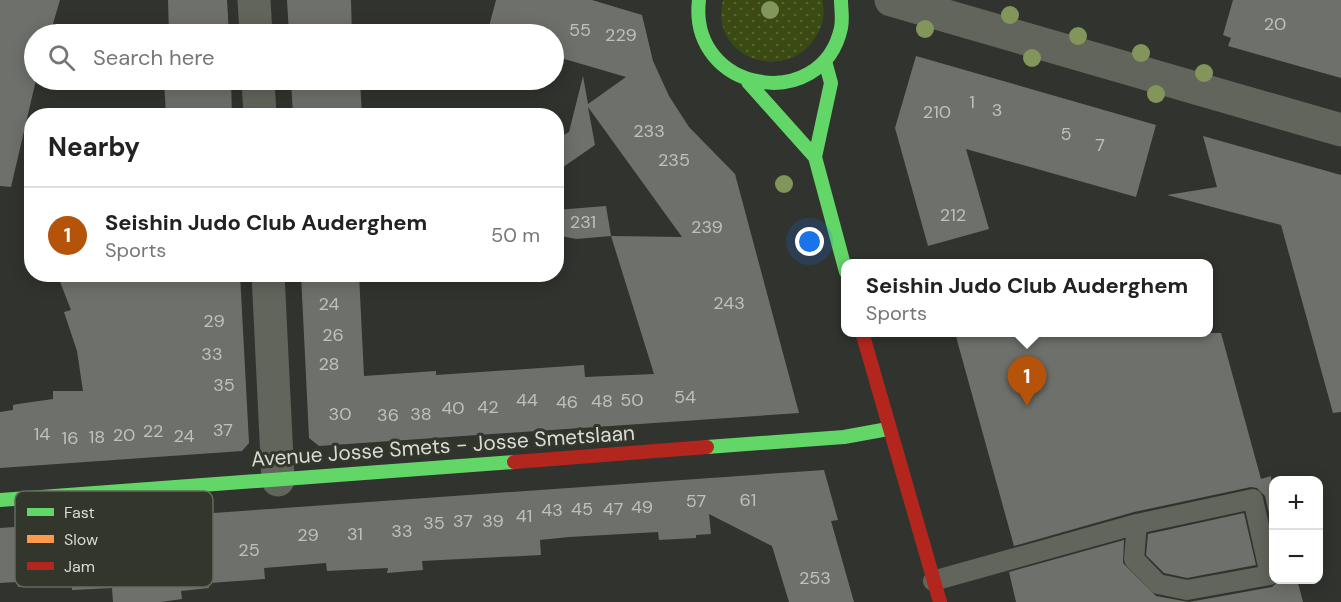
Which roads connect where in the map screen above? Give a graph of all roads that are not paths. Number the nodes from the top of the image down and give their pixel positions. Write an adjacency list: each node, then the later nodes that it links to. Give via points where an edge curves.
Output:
1 (254, 0): 5 (street)
2 (699, 0): 7 (street, via 699,27 705,45 723,67)
3 (841, 0): 6 (street, via 840,35)
4 (891, 0): 10 (street)
5 (255, 24)
6 (825, 61): 7 (street, via 789,83); 11 (street, via 831,83)
7 (748, 82): 11 (street)
8 (259, 90): 9 (street)
9 (260, 108)
10 (1341, 130)
11 (815, 157): 12 (street)
12 (842, 259)
13 (268, 282): 16 (street)
14 (863, 337): 15 (street)
15 (888, 429): 16 (street, Avenue Josse Smets - Josse Smetslaan, via 844,437); 21 (street)
16 (278, 480): 17 (street, Avenue Josse Smets - Josse Smetslaan)
17 (125, 491)
18 (15, 499): 19 (street, Avenue Josse Smets - Josse Smetslaan)
19 (0, 500)
20 (1137, 524): 20 (lane, via 1253,499 1270,575 1187,590 1158,584 1134,559); 21 (lane)
21 (933, 581): 22 (street)
22 (940, 602)

